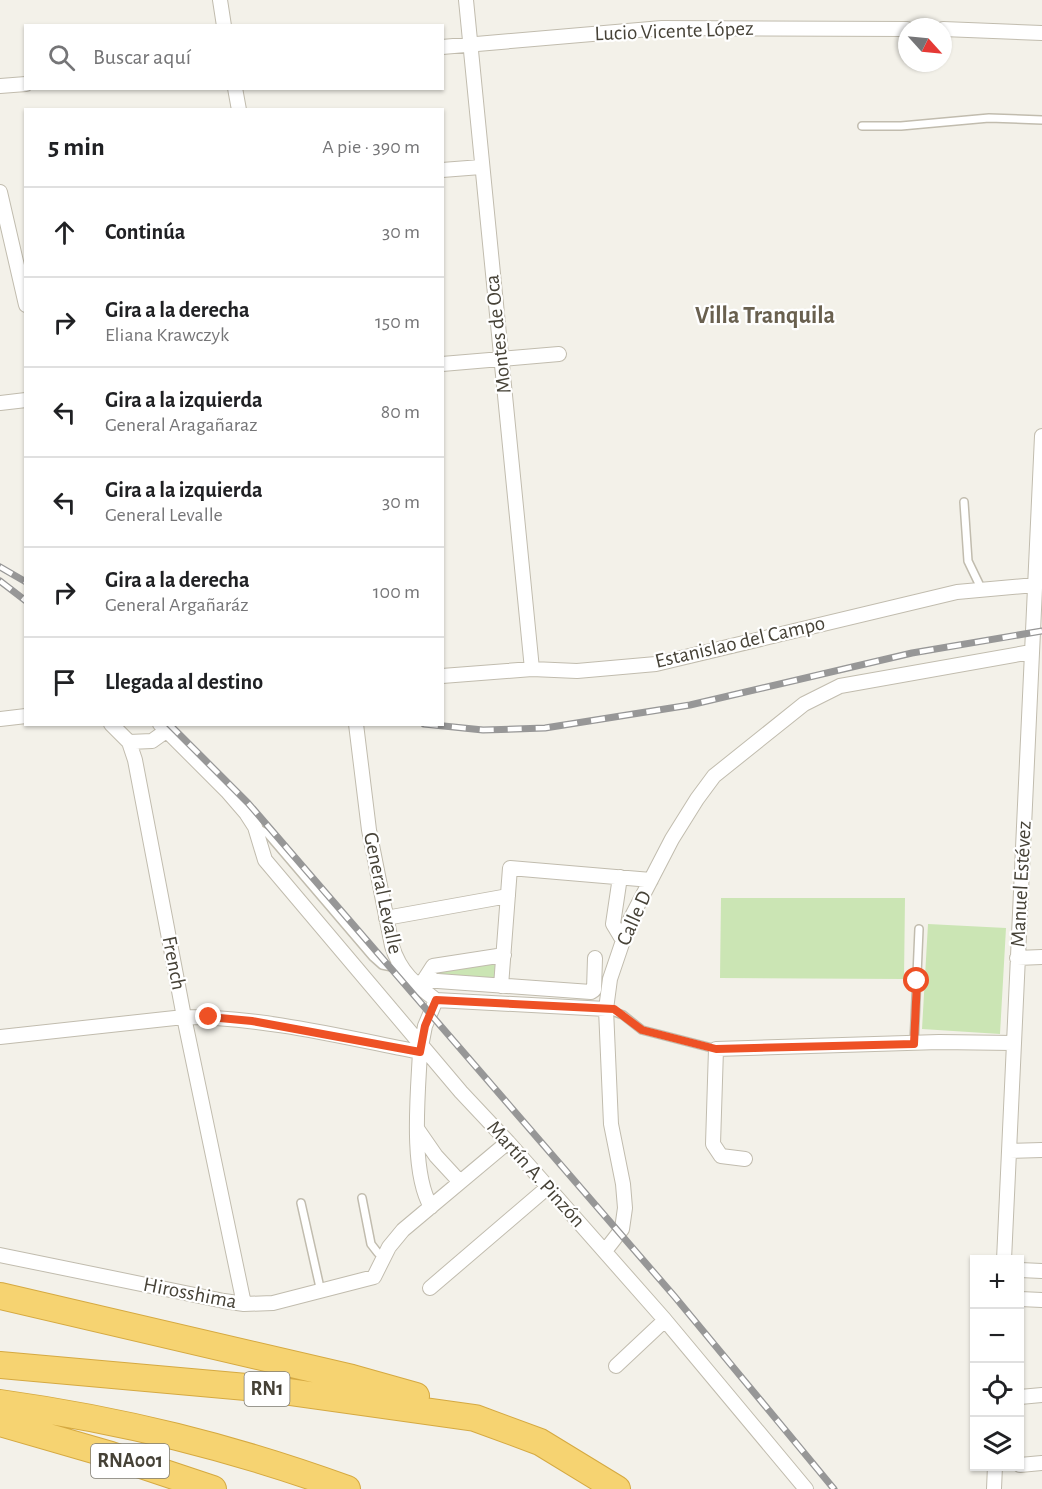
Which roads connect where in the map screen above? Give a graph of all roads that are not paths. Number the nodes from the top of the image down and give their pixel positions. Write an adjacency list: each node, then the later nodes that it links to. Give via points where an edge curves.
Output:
1 (220, 0): 3 (street)
2 (466, 0): 7 (street, Montes de Oca)
3 (224, 24)
4 (898, 29): 7 (street, Lucio Vicente López, via 663,28)
5 (952, 29): 6 (street)
6 (1042, 33)
7 (470, 44): 8 (street, Lucio Vicente López); 15 (street, Montes de Oca)
8 (444, 47)
9 (24, 84): 10 (street)
10 (0, 86)
11 (235, 90): 12 (street)
12 (239, 108)
13 (1042, 120): 14 (lane, via 989,117)
14 (862, 126)
15 (481, 167): 16 (street); 20 (street, Montes de Oca)
16 (444, 170)
17 (0, 192): 18 (street)
18 (24, 295)
19 (559, 354): 20 (street)
20 (501, 359): 21 (street); 30 (street, Montes de Oca)
21 (444, 364)
22 (24, 400): 23 (street)
23 (0, 403)
24 (1042, 436): 26 (street, Manuel Estévez)
25 (964, 502): 27 (lane, via 968,561)
26 (1035, 585): 27 (street, Estanislao del Campo); 28 (street, Manuel Estévez)
27 (981, 588): 30 (street, Estanislao del Campo, via 656,664 577,671)
28 (1037, 625): 29 (street, Manuel Estévez)
29 (1035, 646): 38 (street, Manuel Estévez); 42 (street, Calle D, via 840,686 804,704 714,776)
30 (532, 669): 31 (street, Estanislao del Campo)
31 (444, 676)
32 (24, 716): 33 (street)
33 (0, 719)
34 (356, 726): 44 (street, General Levalle)
35 (115, 728): 37 (street, French)
36 (163, 728): 37 (street, via 152,741); 40 (street, via 227,791)
37 (129, 742): 56 (street, French)
38 (1027, 773): 39 (street); 50 (street, Manuel Estévez)
39 (1042, 774)
40 (255, 827): 51 (lane, via 268,834 373,957 382,965); 60 (street, Martín A. Pinzón, via 265,860)
41 (620, 877): 42 (street); 43 (street, via 510,868); 46 (street, via 613,924)
42 (651, 879): 46 (street, Calle D)
43 (508, 896): 44 (street); 47 (street)
44 (386, 918): 51 (street, General Levalle)
45 (919, 929): 59 (lane)
46 (622, 939): 55 (street, Calle D)
47 (504, 955): 52 (street, via 433,966); 53 (street)
48 (1042, 957): 50 (street)
49 (596, 958): 53 (street, via 591,992)
50 (1017, 958): 58 (street, Manuel Estévez)
51 (402, 969): 52 (street, General Levalle)
52 (421, 983): 53 (street); 54 (street, General Levalle)
53 (501, 986)
54 (436, 1000): 55 (street); 60 (street)
55 (606, 1009): 61 (lane, via 623,1015 642,1030); 72 (street, Calle D, via 611,1124 625,1197 622,1229)
56 (184, 1017): 57 (street); 60 (street, via 252,1021); 83 (street, French)
57 (0, 1037)
58 (1013, 1043): 59 (street); 65 (street, Manuel Estévez)
59 (914, 1044): 61 (street)
60 (421, 1048): 62 (street); 63 (street, Martín A. Pinzón)
61 (716, 1049): 66 (street, via 713,1144 721,1156)
62 (417, 1128): 67 (street); 71 (street, via 426,1198)
63 (508, 1142): 67 (street); 68 (street, Martín A. Pinzón)
64 (1042, 1150): 65 (street)
65 (1010, 1151): 75 (street, Manuel Estévez)
66 (745, 1159)
67 (460, 1182): 71 (street)
68 (548, 1186): 72 (street, Martín A. Pinzón); 78 (street)
69 (362, 1198): 74 (lane, via 371,1244)
70 (301, 1203): 79 (lane)
71 (431, 1206): 74 (street, via 404,1230)
72 (604, 1251): 84 (street, Martín A. Pinzón)
73 (0, 1255): 83 (street, Hirosshima)
74 (385, 1255): 79 (street, Hirosshima, via 378,1273 366,1281)
75 (1004, 1255)
76 (1024, 1270): 77 (street)
77 (1042, 1271)
78 (430, 1288)
79 (321, 1292): 83 (street, Hirosshima, via 273,1303)
80 (0, 1296): 90 (highway, via 362,1381 442,1404)
81 (1024, 1299): 82 (street)
82 (1042, 1300)
83 (244, 1304)
84 (665, 1320): 86 (street); 99 (street, Martín A. Pinzón)
85 (0, 1365): 90 (highway, RN1, via 268,1389)
86 (616, 1366)
87 (1042, 1395): 88 (street)
88 (1024, 1397)
89 (0, 1404): 91 (highway)
90 (475, 1418): 98 (highway, RN1, via 540,1442)
91 (48, 1422): 92 (highway, RNA001); 96 (highway, RNA001); 97 (highway, via 137,1426 266,1460)
92 (0, 1423)
93 (1042, 1463): 94 (street)
94 (1024, 1465)
95 (995, 1471): 100 (street)
96 (213, 1489)
97 (347, 1489)
98 (617, 1489)
99 (806, 1489)
100 (994, 1489)

